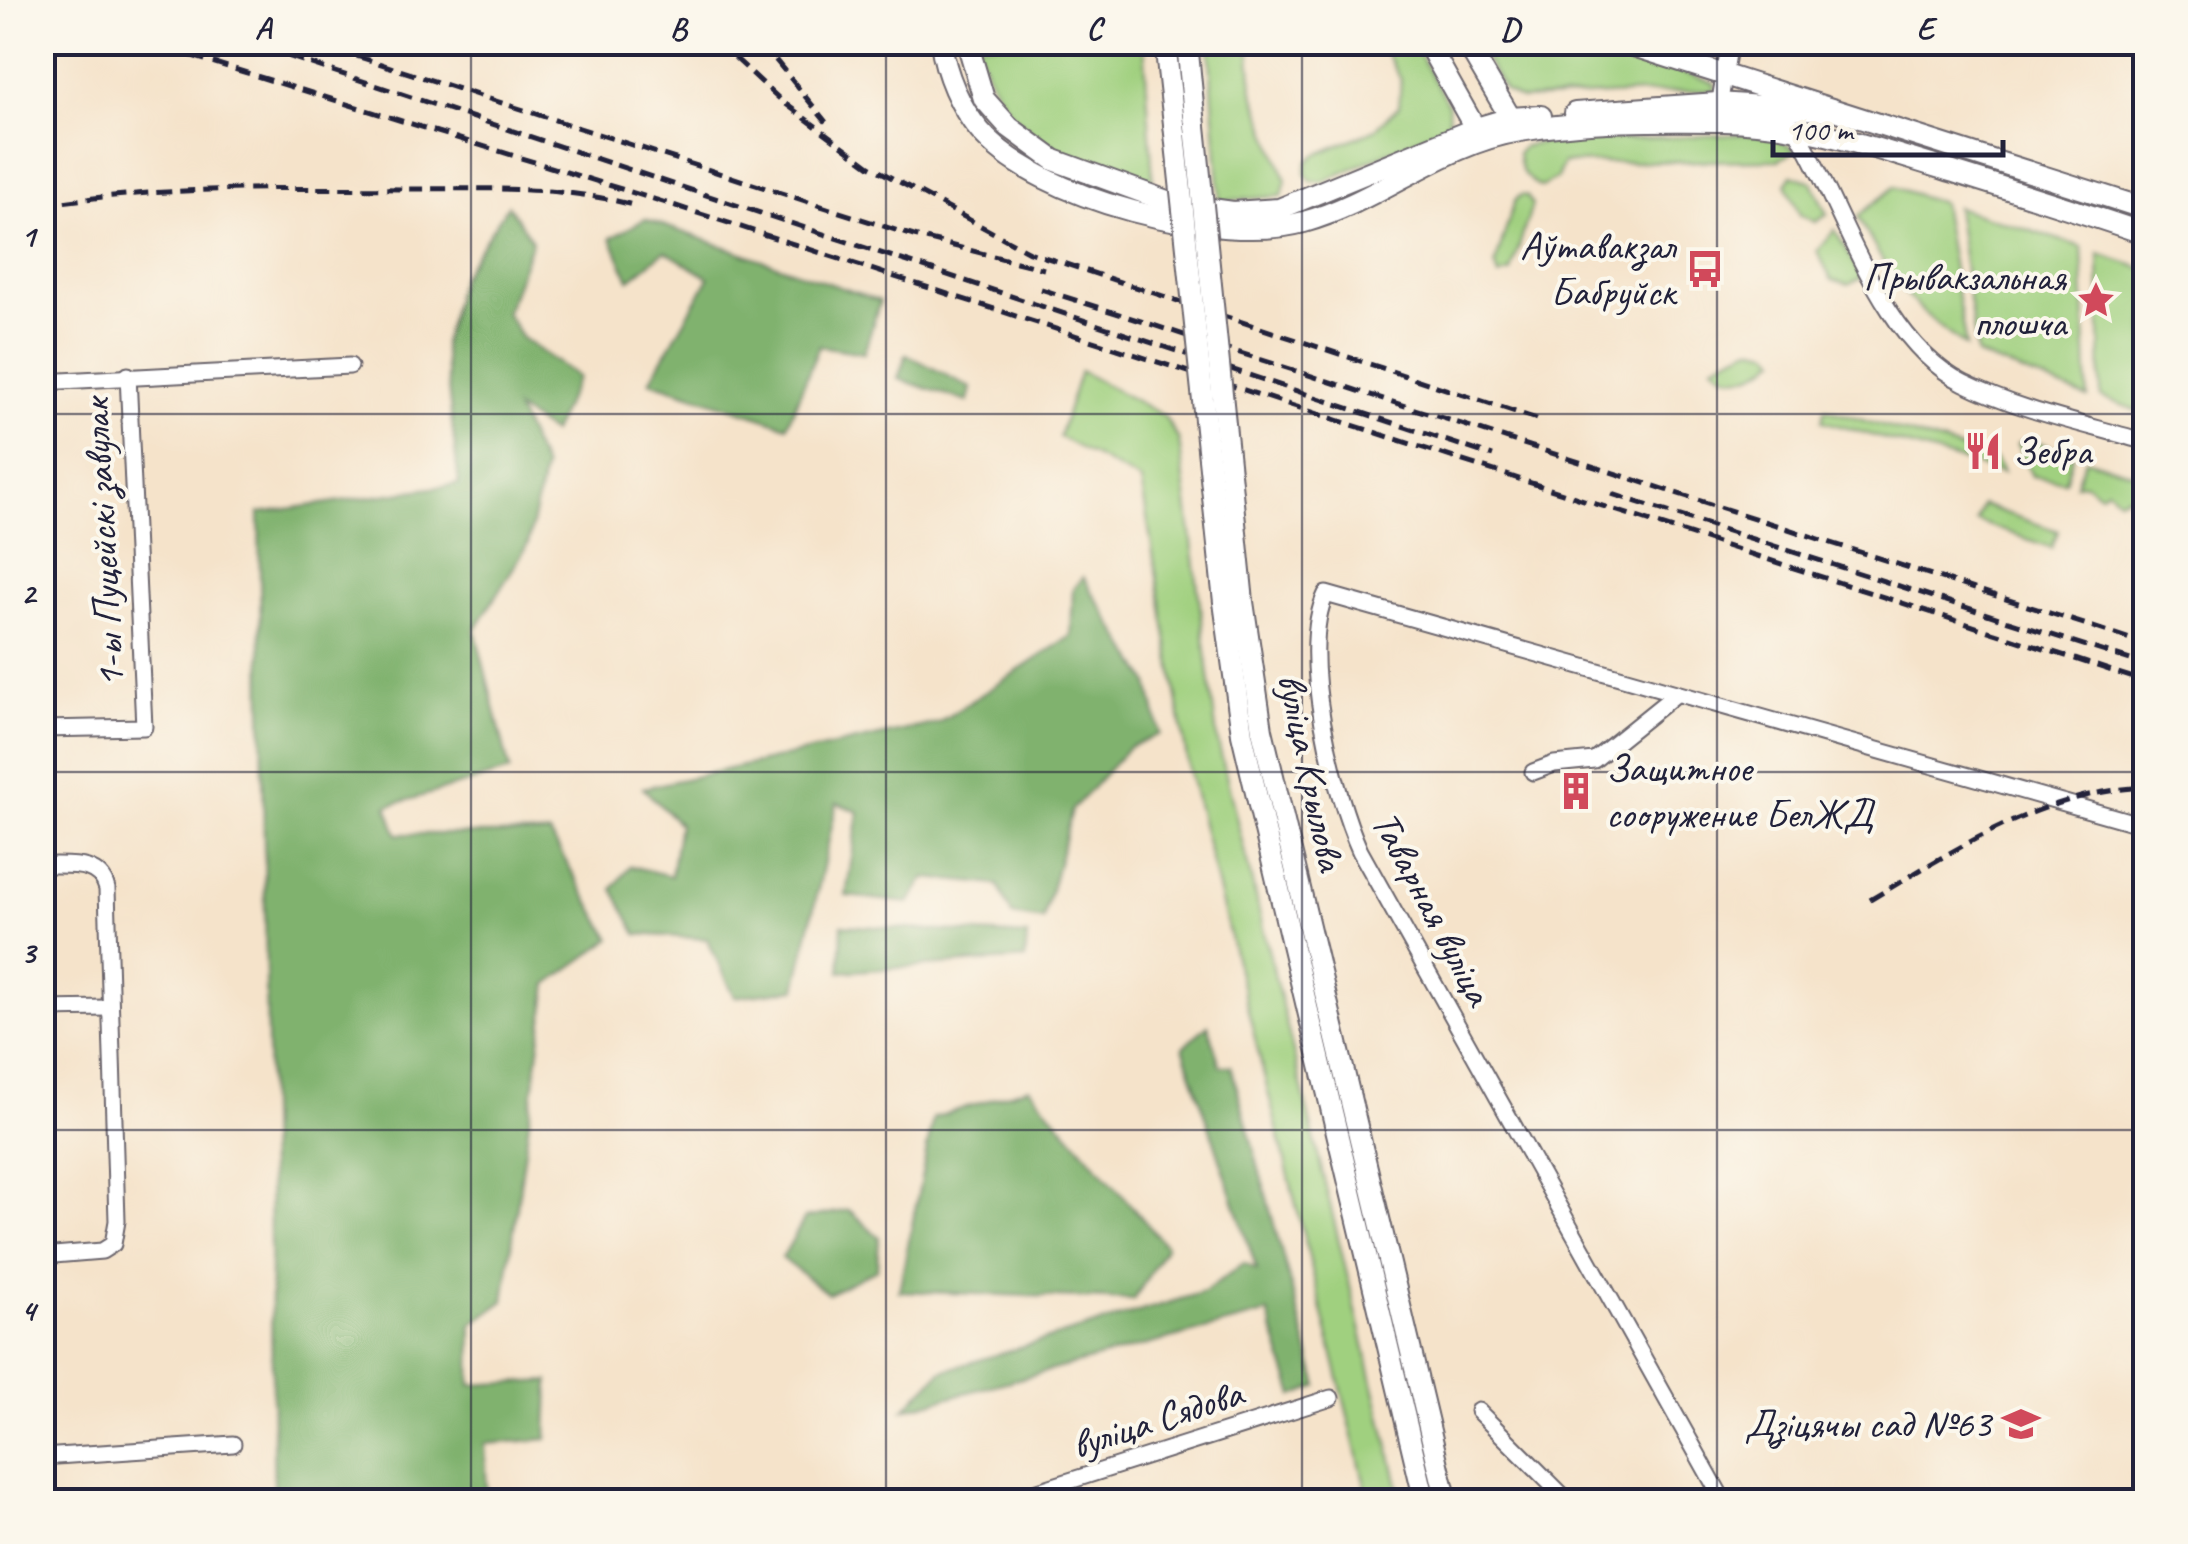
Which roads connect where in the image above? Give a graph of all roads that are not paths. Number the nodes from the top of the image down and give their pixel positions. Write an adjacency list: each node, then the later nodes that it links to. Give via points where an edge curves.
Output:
1 (941, 42): 15 (main road, via 957,96 981,132 1018,164 1062,186 1175,220 1245,228 1304,222)
2 (967, 42): 15 (main road, via 984,98 1009,127 1054,160 1176,204 1233,212 1279,209)
3 (1165, 42): 13 (main road, вуліца Крылова)
4 (1187, 42): 13 (main road, вуліца Крылова)
5 (1427, 42): 15 (main road)
6 (1466, 42): 12 (main road)
7 (1622, 42): 9 (main road)
8 (1730, 42): 9 (street)
9 (1722, 74): 10 (main road); 11 (street)
10 (1832, 111): 11 (main road); 16 (main road)
11 (1718, 112): 12 (main road); 14 (main road)
12 (1514, 124): 15 (main road)
13 (1184, 125): 22 (main road, вуліца Крылова, bridge)
14 (1794, 126): 17 (main road); 21 (street, via 1881,294 1935,364 2013,403)
15 (1479, 135)
16 (2146, 209)
17 (2146, 234)
18 (350, 366): 19 (street)
19 (128, 374): 20 (street); 24 (street, 1-ы Пуцейскі завулак, via 144,726)
20 (42, 382)
21 (2146, 442)
22 (1233, 602): 36 (main road, вуліца Крылова, via 1242,734); 37 (main road, вуліца Крылова)
23 (1676, 694): 25 (street, via 1594,760); 26 (street, Таварная вуліца); 39 (street, Таварная вуліца, via 1326,594 1316,613 1322,720 1344,816 1360,851)
24 (42, 729)
25 (1533, 772)
26 (2146, 826)
27 (42, 865): 28 (street, via 89,868 105,879)
28 (108, 1008): 29 (street); 30 (street, via 113,1244 102,1251)
29 (42, 1009)
30 (42, 1256)
31 (1331, 1398): 35 (street, вуліца Сядова)
32 (1478, 1411): 38 (street)
33 (232, 1444): 34 (street)
34 (42, 1457)
35 (1003, 1502)
36 (1425, 1502)
37 (1447, 1502)
38 (1569, 1502)
39 (1724, 1502)

